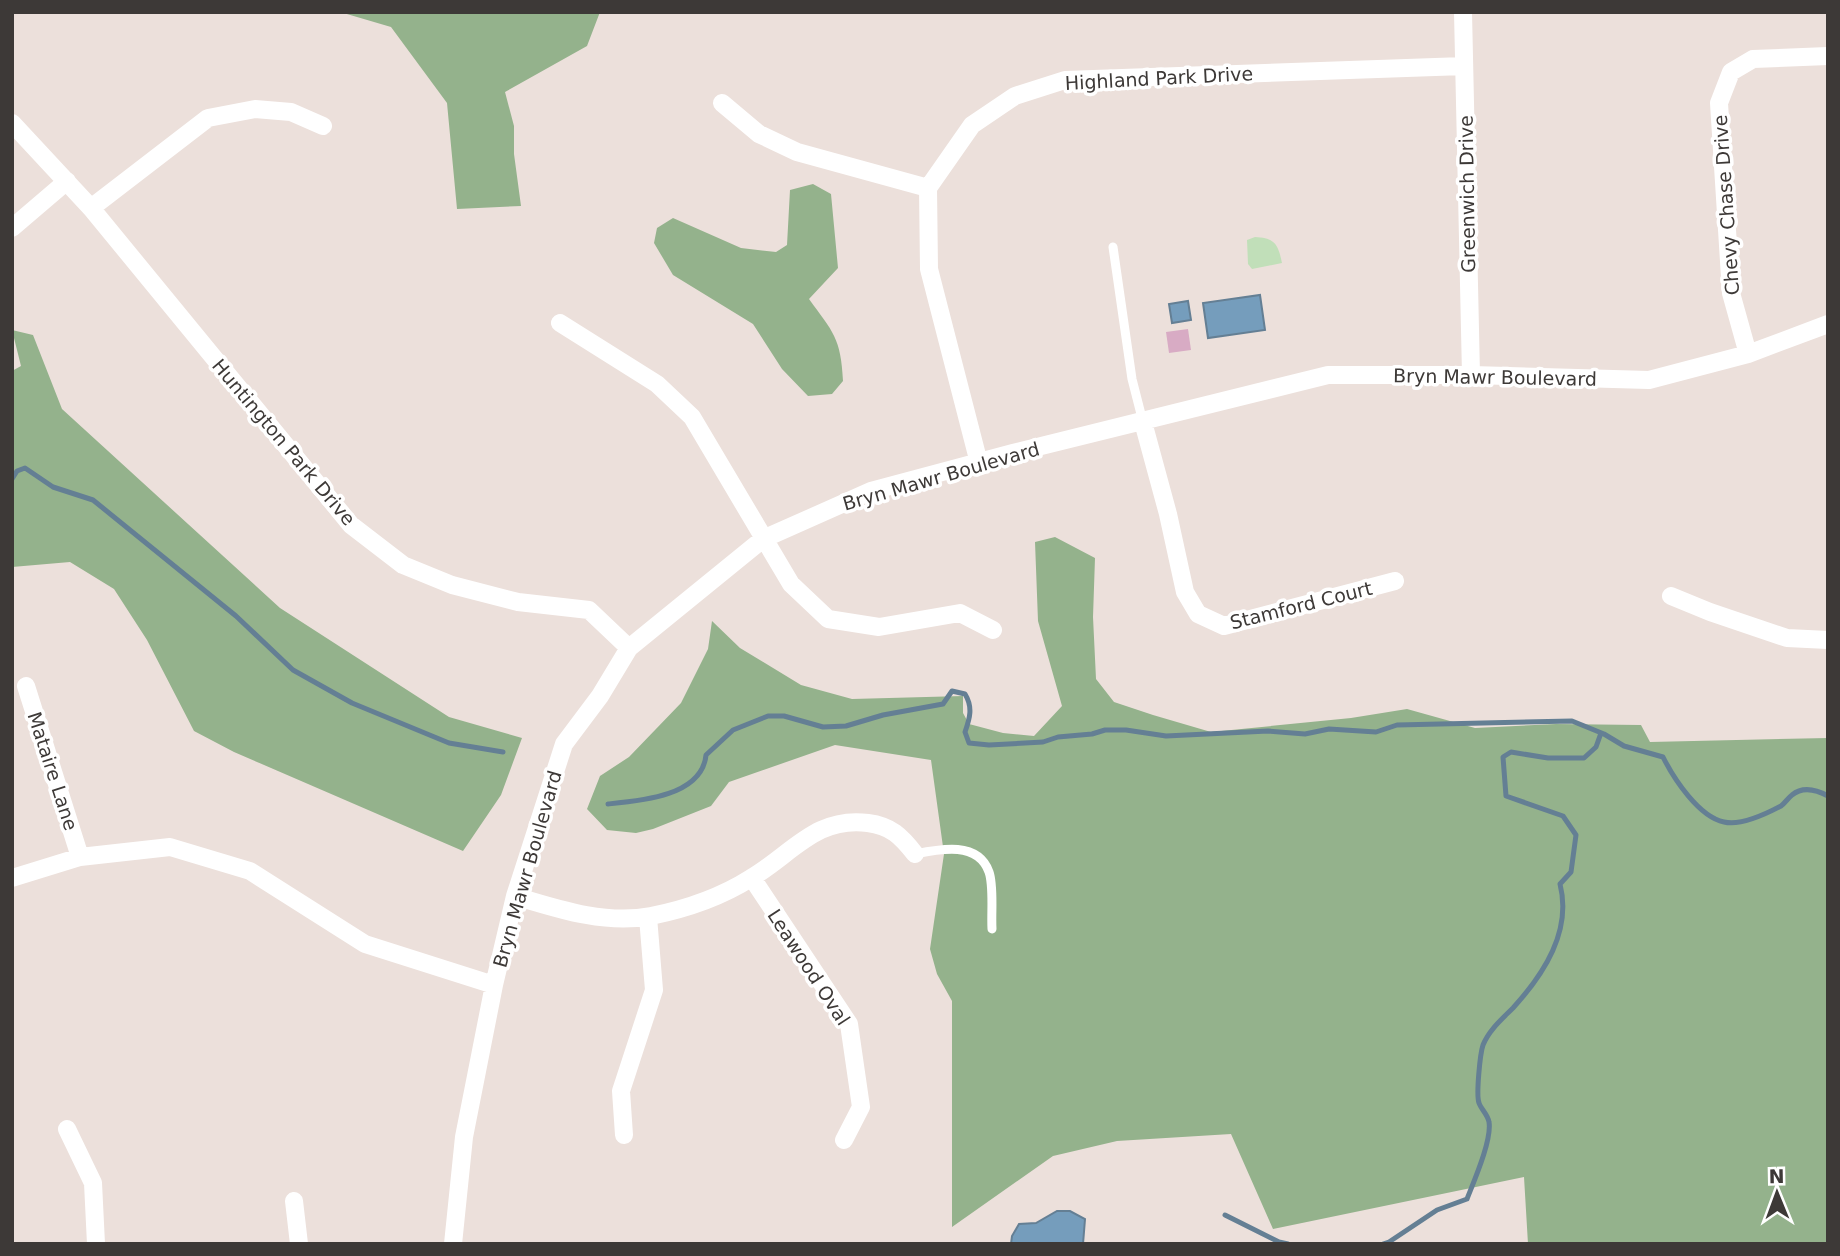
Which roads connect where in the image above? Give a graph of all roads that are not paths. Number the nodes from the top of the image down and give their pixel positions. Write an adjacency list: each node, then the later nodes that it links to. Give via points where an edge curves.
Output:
1 (1463, 12): 3 (street, Greenwich Drive)
2 (1828, 56): 14 (street, Chevy Chase Drive, via 1753,59 1731,72 1718,103 1731,293)
3 (1464, 66): 8 (street, Highland Park Drive, via 1065,80 1015,96 972,125); 15 (street, Greenwich Drive)
4 (722, 103): 8 (street, via 760,134 797,152)
5 (12, 123): 7 (street, Huntington Park Drive)
6 (323, 125): 9 (street, via 291,112 255,109 208,118)
7 (67, 181): 9 (street, Huntington Park Drive); 10 (street)
8 (928, 188): 17 (street, via 929,269)
9 (91, 208): 23 (street, Huntington Park Drive, via 351,525 403,565 452,585 518,601 589,610)
10 (12, 228)
11 (1114, 247): 16 (lane, via 1132,379)
12 (561, 323): 18 (street, via 657,384 692,417)
13 (1828, 324): 14 (street, Bryn Mawr Boulevard)
14 (1748, 354): 15 (street, Bryn Mawr Boulevard, via 1649,380)
15 (1471, 375): 16 (street, Bryn Mawr Boulevard, via 1328,376)
16 (1143, 422): 17 (street, Bryn Mawr Boulevard); 19 (street, Stamford Court, via 1185,592 1198,614 1224,626)
17 (979, 463): 18 (street, Bryn Mawr Boulevard, via 871,491)
18 (763, 539): 21 (street, via 791,584 828,619 879,627 960,613); 23 (street, Bryn Mawr Boulevard)
19 (1395, 581)
20 (1671, 597): 22 (street, via 1787,638)
21 (993, 630)
22 (1828, 640)
23 (629, 648): 29 (street, Bryn Mawr Boulevard, via 564,744)
24 (26, 686): 26 (street, Mataire Lane)
25 (915, 853): 28 (street, via 900,834 880,824 849,820 818,829); 31 (lane, via 963,849 981,859 989,873)
26 (80, 857): 27 (street); 32 (street, via 170,847 250,871 365,944)
27 (12, 878)
28 (752, 878): 30 (street, via 700,903); 35 (street, Leawood Oval, via 849,1024 861,1107)
29 (515, 896): 30 (street, via 578,914); 32 (street, Bryn Mawr Boulevard)
30 (648, 917): 34 (street, via 654,990 621,1091)
31 (992, 929)
32 (494, 985): 39 (street, Bryn Mawr Boulevard, via 464,1137)
33 (66, 1129): 37 (street, via 93,1183)
34 (624, 1135)
35 (844, 1140)
36 (294, 1200): 38 (street)
37 (96, 1244)
38 (299, 1244)
39 (453, 1244)

